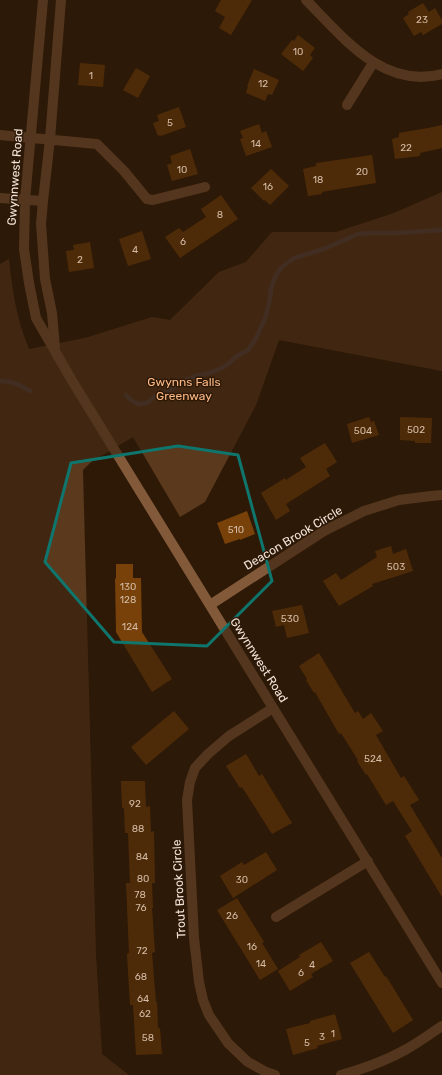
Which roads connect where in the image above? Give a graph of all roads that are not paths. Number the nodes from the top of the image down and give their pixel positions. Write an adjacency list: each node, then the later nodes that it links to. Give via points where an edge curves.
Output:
1 (44, 0): 8 (street, Gwynnwest Road)
2 (61, 0): 9 (street, Gwynnwest Road)
3 (306, 0): 4 (street)
4 (373, 63): 5 (street, via 403,76 434,77); 6 (street)
5 (442, 74)
6 (347, 105)
7 (0, 135): 8 (street)
8 (30, 138): 9 (street); 12 (street, Gwynnwest Road)
9 (50, 140): 10 (street, via 97,144 147,199 153,200); 13 (street, Gwynnwest Road)
10 (205, 187)
11 (0, 198): 12 (street)
12 (25, 200): 13 (street); 14 (street, Gwynnwest Road, via 24,249 29,283 36,318)
13 (43, 201): 14 (street, Gwynnwest Road, via 41,224 45,279 52,313)
14 (55, 350): 16 (street, Gwynnwest Road)
15 (442, 495): 16 (street, Deacon Brook Circle, via 399,500 364,511 324,531)
16 (210, 605): 17 (street, Gwynnwest Road)
17 (273, 708): 18 (street, Gwynnwest Road); 22 (street, Trout Brook Circle, via 229,736 208,754 195,768 187,800 194,938 203,1000 209,1015 228,1043 248,1062)
18 (368, 862): 19 (street); 20 (street, Gwynnwest Road)
19 (276, 917)
20 (442, 983)
21 (442, 1026): 23 (street, via 382,1061)
22 (275, 1075)
23 (341, 1075)

